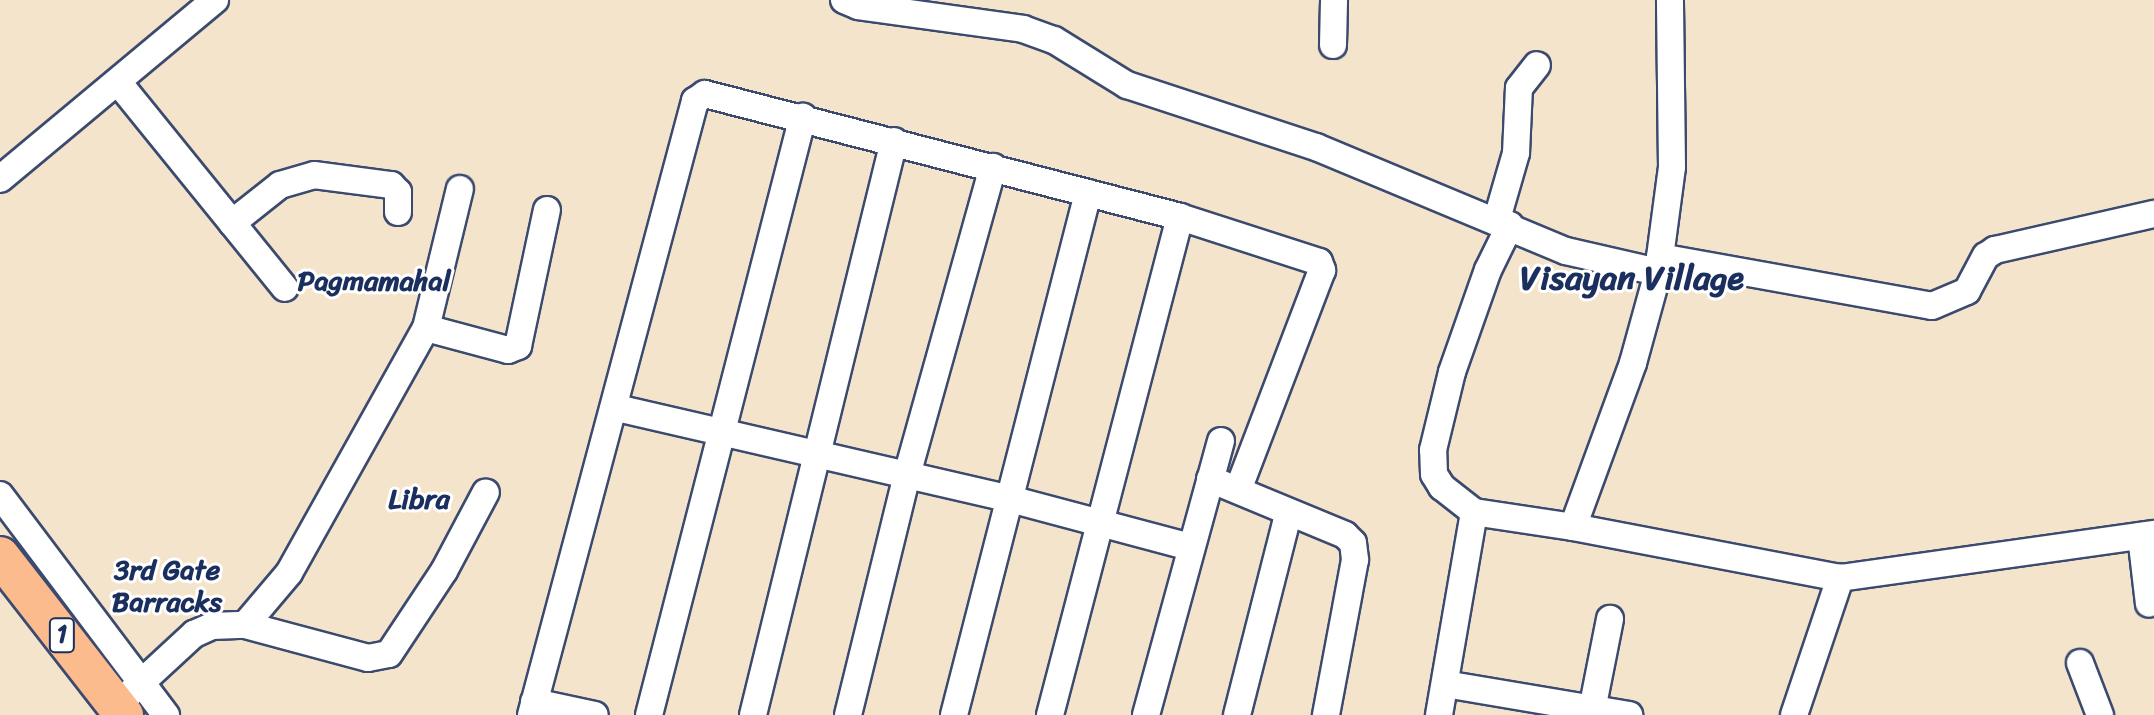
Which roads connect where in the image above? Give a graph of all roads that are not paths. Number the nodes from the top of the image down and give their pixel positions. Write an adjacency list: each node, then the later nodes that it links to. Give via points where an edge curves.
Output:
1 (215, 0): 7 (street)
2 (844, 0): 18 (street, via 1023,29 1054,40 1127,85 1316,147)
3 (1334, 0): 5 (street)
4 (1670, 0): 20 (street, via 1674,135)
5 (1333, 45)
6 (1537, 65): 18 (street, via 1519,88 1516,153)
7 (118, 82): 11 (street); 19 (street)
8 (803, 116): 9 (street); 23 (street, via 715,92 695,101); 24 (street)
9 (894, 141): 10 (street); 26 (street)
10 (993, 167): 13 (street); 27 (street)
11 (0, 179)
12 (460, 189): 22 (street)
13 (1088, 193): 17 (street); 32 (street)
14 (547, 210): 22 (street, via 518,346 508,350)
15 (398, 212): 19 (street, via 398,192 391,185 314,175 280,185)
16 (2154, 214): 20 (street, via 1995,250 1986,256 1967,291 1932,306)
17 (1180, 217): 29 (street, via 1314,259 1322,270); 35 (street)
18 (1504, 222): 20 (street, via 1566,251); 33 (street, via 1452,372 1433,450 1434,474 1442,487)
19 (232, 223): 21 (street)
20 (1659, 265): 36 (street, via 1633,363)
21 (285, 288)
22 (426, 328): 44 (street, via 304,548)
23 (617, 408): 24 (street); 48 (street)
24 (722, 432): 26 (street); 52 (street)
25 (1221, 441): 28 (street)
26 (816, 455): 27 (street); 53 (street)
27 (907, 475): 32 (street); 54 (street)
28 (1210, 479): 29 (street); 38 (street)
29 (1238, 490): 34 (street)
30 (486, 492): 44 (street, via 444,571 389,654 368,658)
31 (0, 495): 47 (street)
32 (1010, 499): 35 (street); 55 (street)
33 (1474, 512): 36 (street); 46 (street)
34 (1288, 515): 58 (street); 59 (street, via 1345,535 1355,549)
35 (1100, 524): 38 (street); 56 (street)
36 (1573, 527): 40 (street)
37 (2147, 535): 40 (street); 42 (street)
38 (1190, 547): 57 (street)
39 (0, 556): 47 (highway, 1)
40 (1840, 578): 62 (street)
41 (0, 595): 47 (highway, 1)
42 (2149, 604)
43 (1610, 619): 49 (street)
44 (245, 625): 47 (street, via 212,626 194,634)
45 (2080, 663): 63 (street)
46 (1445, 684): 49 (street); 60 (street)
47 (119, 705): 50 (street)
48 (533, 708): 51 (street)
49 (1591, 711): 61 (street)
50 (166, 715)
51 (595, 715)
52 (649, 715)
53 (753, 715)
54 (848, 715)
55 (954, 715)
56 (1050, 715)
57 (1146, 715)
58 (1237, 715)
59 (1326, 715)
60 (1439, 715)
61 (1629, 715)
62 (1794, 715)
63 (2100, 715)

